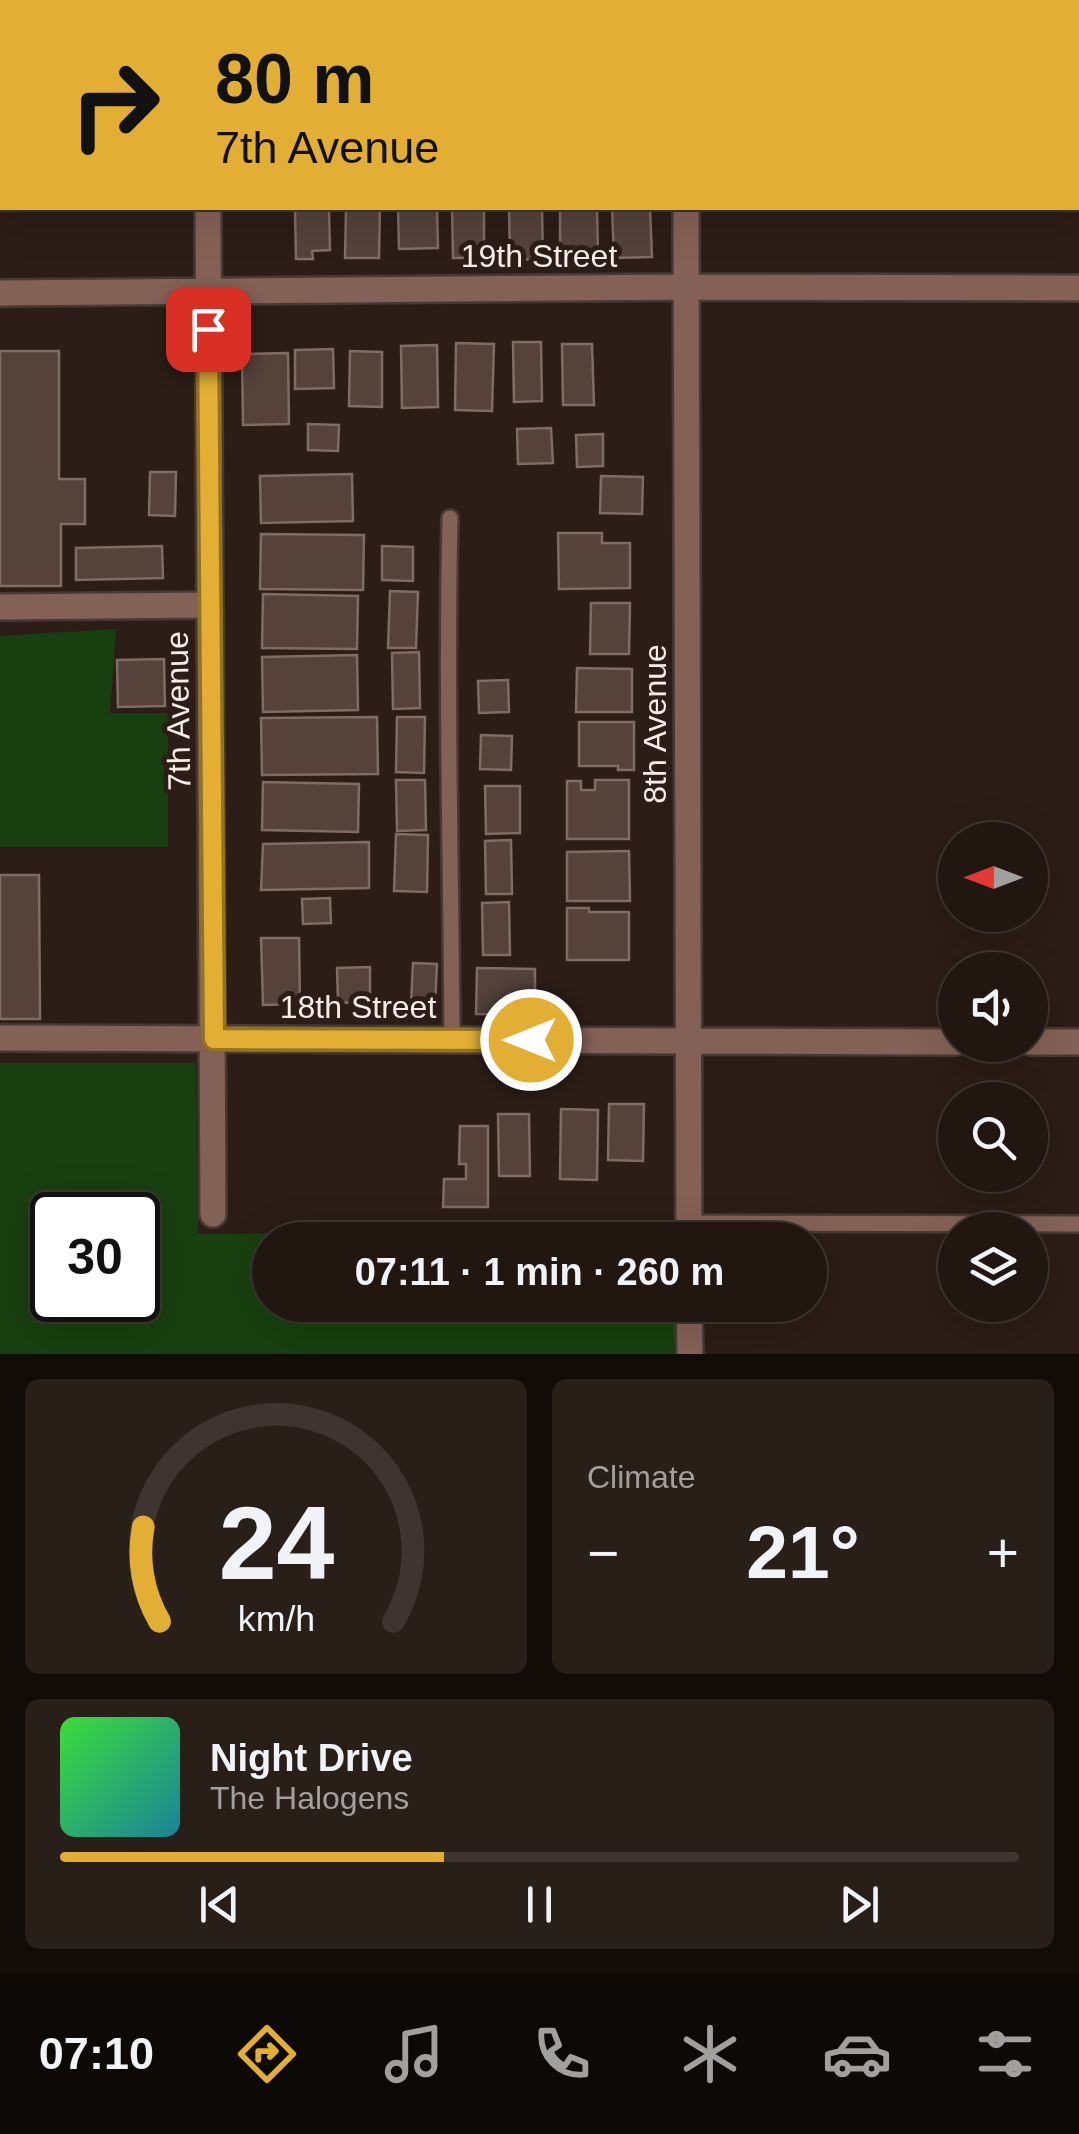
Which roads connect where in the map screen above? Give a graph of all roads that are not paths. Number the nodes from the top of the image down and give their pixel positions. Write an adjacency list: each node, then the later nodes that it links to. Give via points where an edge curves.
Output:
1 (208, 210): 5 (street, 7th Avenue)
2 (686, 210): 3 (street, 8th Avenue)
3 (686, 287): 4 (street, 19th Street); 5 (street, 19th Street); 13 (street, 8th Avenue)
4 (1079, 288)
5 (208, 290): 6 (street, 19th Street); 8 (street, 7th Avenue)
6 (0, 293)
7 (450, 518): 12 (lane)
8 (209, 605): 9 (street); 11 (street, 7th Avenue)
9 (0, 607)
10 (0, 1038): 11 (street, 18th Street)
11 (214, 1039): 12 (street, 18th Street); 17 (street, 7th Avenue)
12 (452, 1040): 13 (street, 18th Street)
13 (688, 1041): 14 (street, 18th Street); 18 (street, 8th Avenue)
14 (938, 1042)
15 (1048, 1042): 16 (street)
16 (1079, 1042)
17 (214, 1214)
18 (689, 1222)
19 (1079, 1224): 20 (lane)
20 (827, 1229)
21 (690, 1322): 22 (street)
22 (690, 1354)

